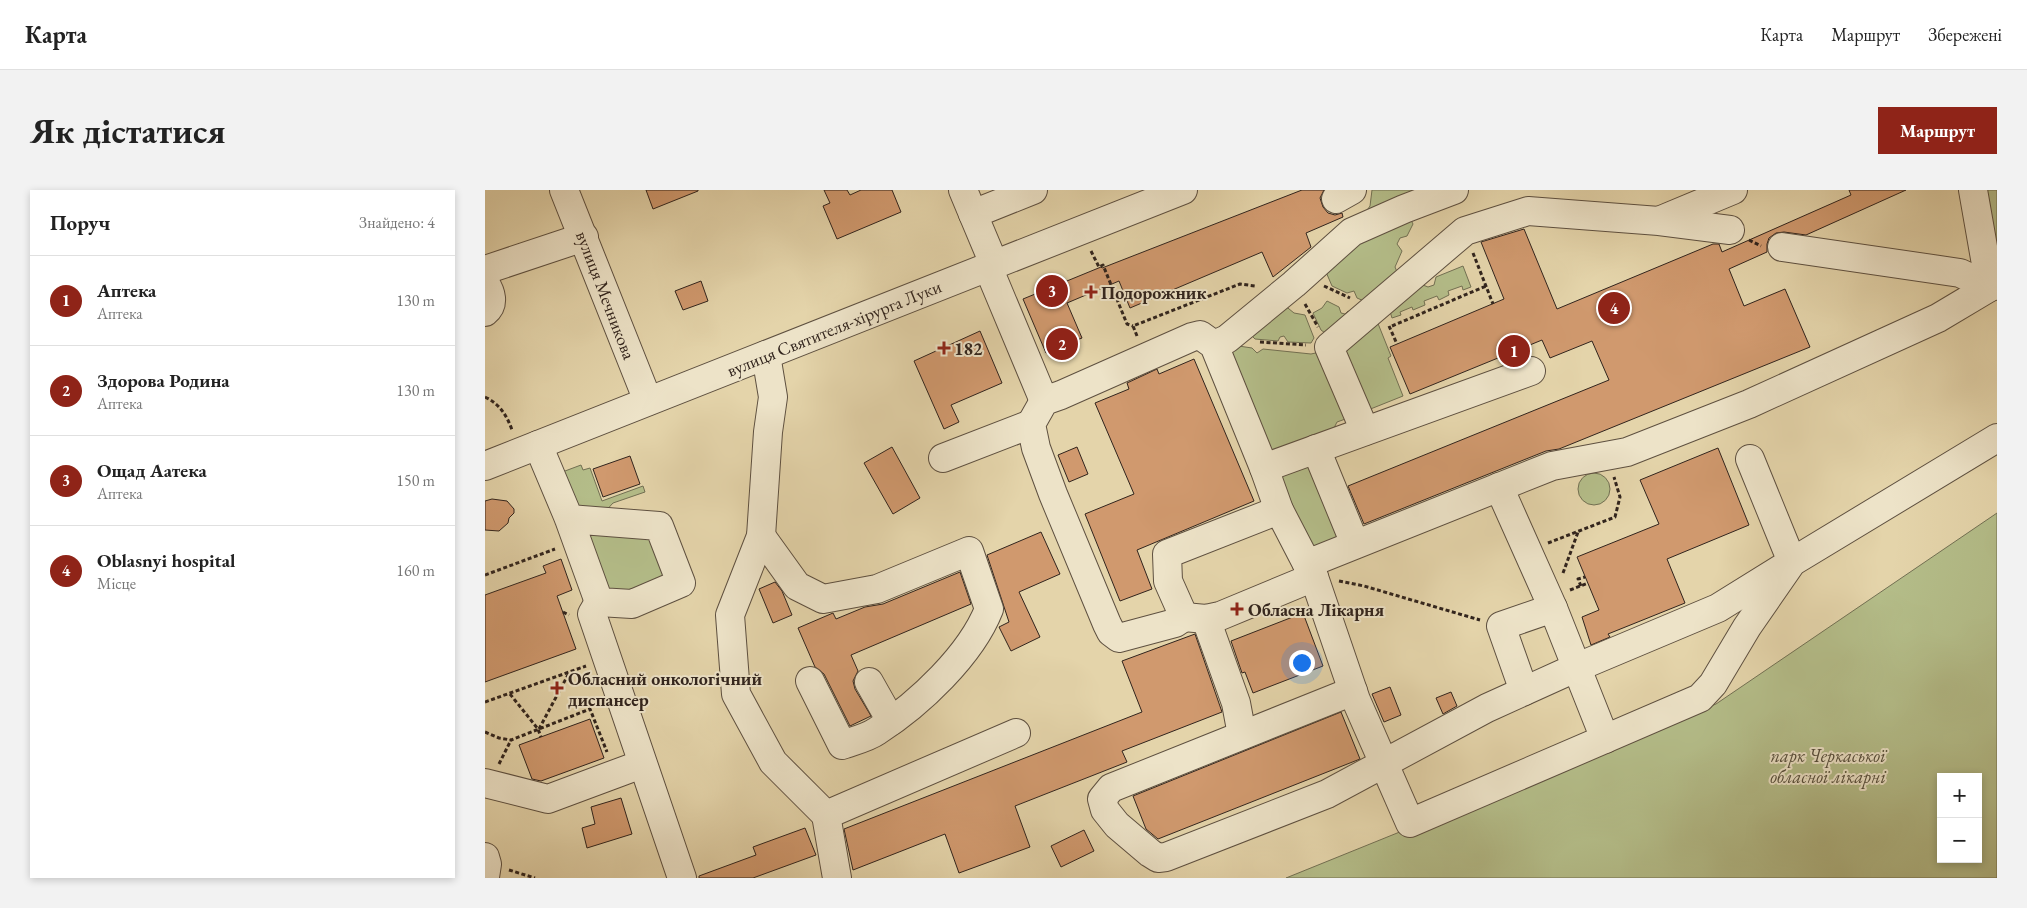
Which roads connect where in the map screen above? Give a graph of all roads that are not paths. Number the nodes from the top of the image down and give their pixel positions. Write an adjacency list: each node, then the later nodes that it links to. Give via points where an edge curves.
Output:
1 (564, 190): 9 (street, вулиця Мечникова)
2 (1033, 190): 7 (street)
3 (1454, 190): 16 (street, via 1352,232)
4 (1973, 190): 14 (street)
5 (1175, 191): 11 (street, вулиця Святителя-хірурга Луки)
6 (1725, 194): 8 (street); 8 (street, via 1731,230)
7 (968, 202): 11 (street)
8 (1659, 221): 21 (street, via 1528,211 1471,228 1329,347)
9 (584, 237): 12 (street); 19 (street, вулиця Мечникова)
10 (1782, 247): 14 (street, via 1960,274)
11 (991, 266): 17 (street, вулиця Святителя-хірурга Луки); 20 (street)
12 (485, 270)
13 (485, 282): 15 (street, via 492,300)
14 (1994, 286): 29 (street, via 1938,318 1851,356 1794,386 1627,452 1552,466)
15 (485, 312)
16 (1221, 342): 20 (street, via 1200,335 1192,337 1061,395); 28 (street)
17 (766, 355): 19 (street, вулиця Святителя-хірурга Луки); 32 (street, via 773,397)
18 (1531, 370): 21 (street)
19 (648, 401): 23 (street, вулиця Святителя-хірурга Луки)
20 (1038, 412): 25 (street); 38 (street, via 1036,448 1111,632 1119,638)
21 (1365, 431): 24 (street)
22 (1997, 438): 34 (street)
23 (538, 445): 27 (street, вулиця Святителя-хірурга Луки); 31 (street)
24 (1316, 449): 28 (street); 33 (street)
25 (943, 458)
26 (1750, 459): 34 (street)
27 (485, 466)
28 (1263, 468): 30 (street)
29 (1499, 487): 33 (street); 37 (street)
30 (1279, 510): 35 (street); 38 (street, via 1167,554 1168,581)
31 (573, 530): 36 (street); 36 (street, via 659,526 681,583 632,604)
32 (761, 536): 44 (street, via 797,586 823,599 877,589 969,551 989,609 981,627 951,669); 51 (street, via 730,614 736,694 773,762)
33 (1355, 544): 35 (street)
34 (1792, 562): 39 (street, via 1718,608); 47 (street, via 1713,684 1699,698)
35 (1311, 570): 38 (street, via 1220,616); 42 (street)
36 (599, 602): 48 (street, via 592,614)
37 (1552, 606): 39 (street); 43 (street, via 1501,626)
38 (1195, 618): 46 (street, via 1236,703)
39 (1576, 667): 43 (street); 47 (street)
40 (810, 681): 44 (street, via 842,745 876,732)
41 (869, 682): 44 (street)
42 (1353, 691): 46 (street); 49 (street)
43 (1524, 691): 49 (street)
44 (891, 721)
45 (1016, 733): 51 (street)
46 (1242, 735): 49 (street, via 1111,788 1102,799 1105,810 1117,825 1150,853 1166,858 1327,794)
47 (1605, 739): 49 (street, via 1410,824)
48 (642, 764): 50 (street, via 548,799); 54 (street)
49 (1384, 764)
50 (485, 784)
51 (826, 816): 55 (street)
52 (485, 857): 53 (street)
53 (486, 877)
54 (682, 878)
55 (837, 878)

